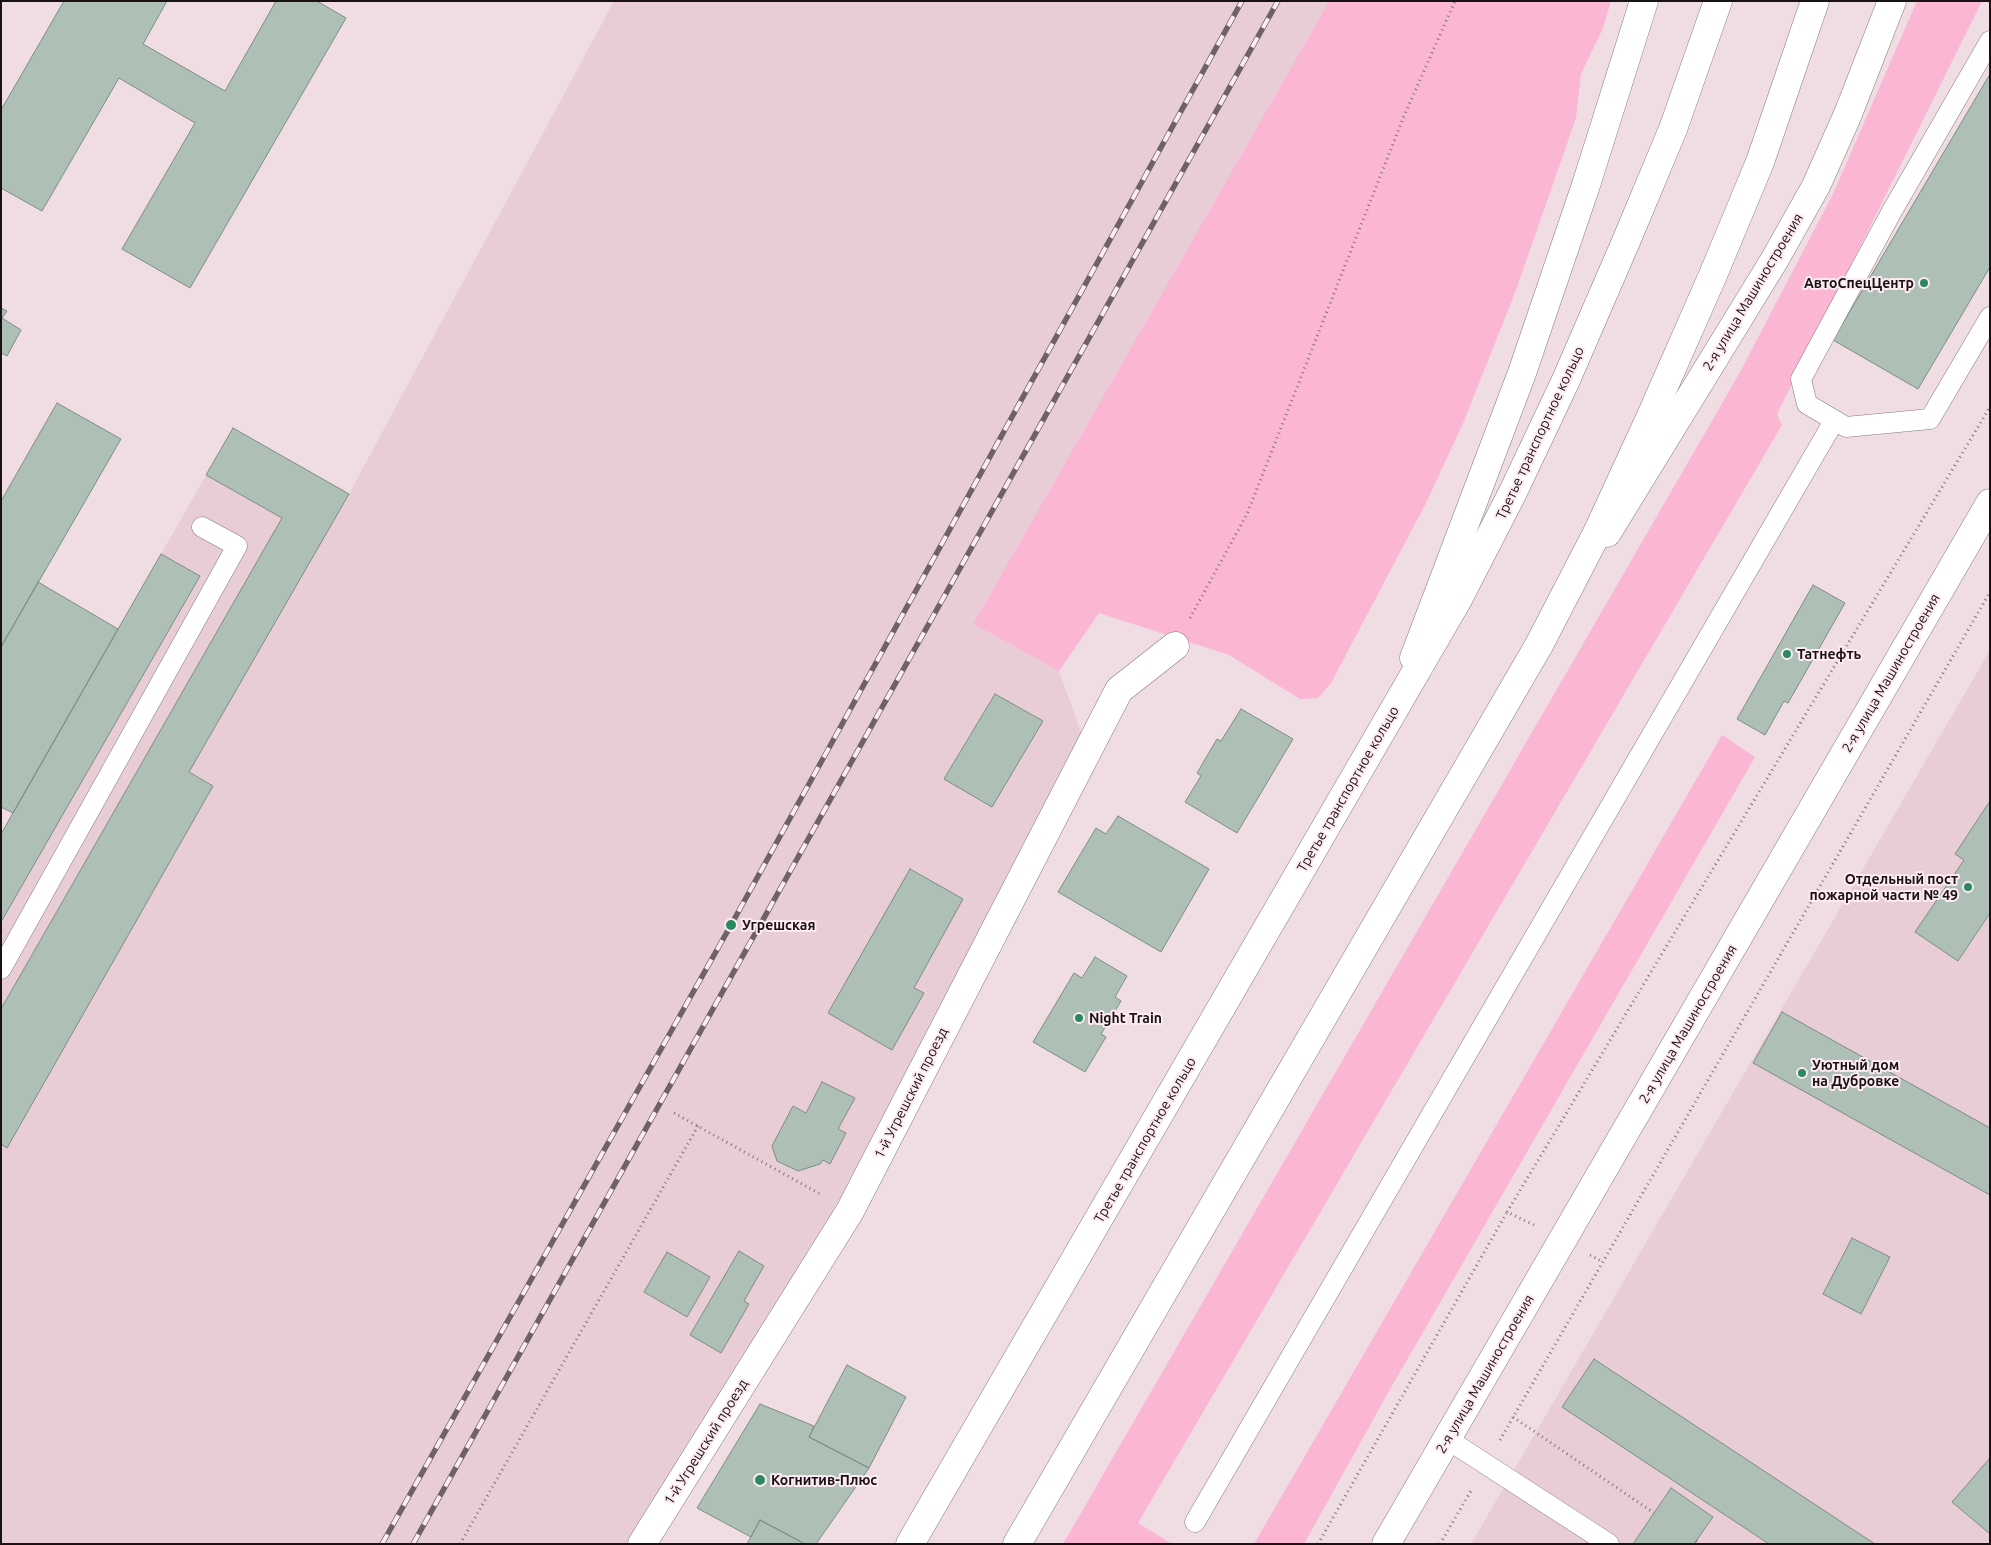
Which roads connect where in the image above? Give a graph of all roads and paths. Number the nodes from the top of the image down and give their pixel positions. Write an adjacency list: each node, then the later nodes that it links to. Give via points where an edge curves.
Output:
1 (1455, 1): 14 (path, via 1404,116 1247,514)
2 (1644, 1): 15 (main road, via 1522,373 1421,642)
3 (1718, 1): 15 (main road, Третье транспортное кольцо, via 1673,129 1566,380 1457,601)
4 (1815, 1): 13 (main road, via 1760,162 1713,275 1601,524)
5 (1892, 1): 13 (main road, 2-я улица Машиностроения, via 1816,186 1775,259)
6 (1990, 41): 9 (lane, via 1892,211 1801,379 1807,404)
7 (1990, 317): 9 (lane, via 1930,419 1846,427)
8 (1990, 407): 20 (path)
9 (1834, 421): 26 (lane)
10 (1990, 503): 23 (main road, 2-я улица Машиностроения)
11 (202, 527): 16 (lane, via 237,546)
12 (1990, 592): 22 (path)
13 (1539, 645): 30 (main road)
14 (1175, 646): 28 (main road, 1-й Угрешский проезд, via 1119,690 850,1211)
15 (1372, 747): 29 (main road, Третье транспортное кольцо)
16 (1, 969)
17 (674, 1113): 18 (path)
18 (698, 1126): 19 (path); 27 (path)
19 (813, 1190)
20 (1508, 1212): 21 (path); 31 (path)
21 (1516, 1215)
22 (1513, 1417): 24 (path); 25 (path)
23 (1447, 1439): 24 (lane); 32 (main road, 2-я улица Машиностроения)
24 (1486, 1464): 33 (path); 34 (lane)
25 (1654, 1513)
26 (1195, 1522)
27 (460, 1544)
28 (642, 1544)
29 (910, 1544)
30 (1017, 1544)
31 (1318, 1544)
32 (1386, 1544)
33 (1440, 1544)
34 (1608, 1544)

